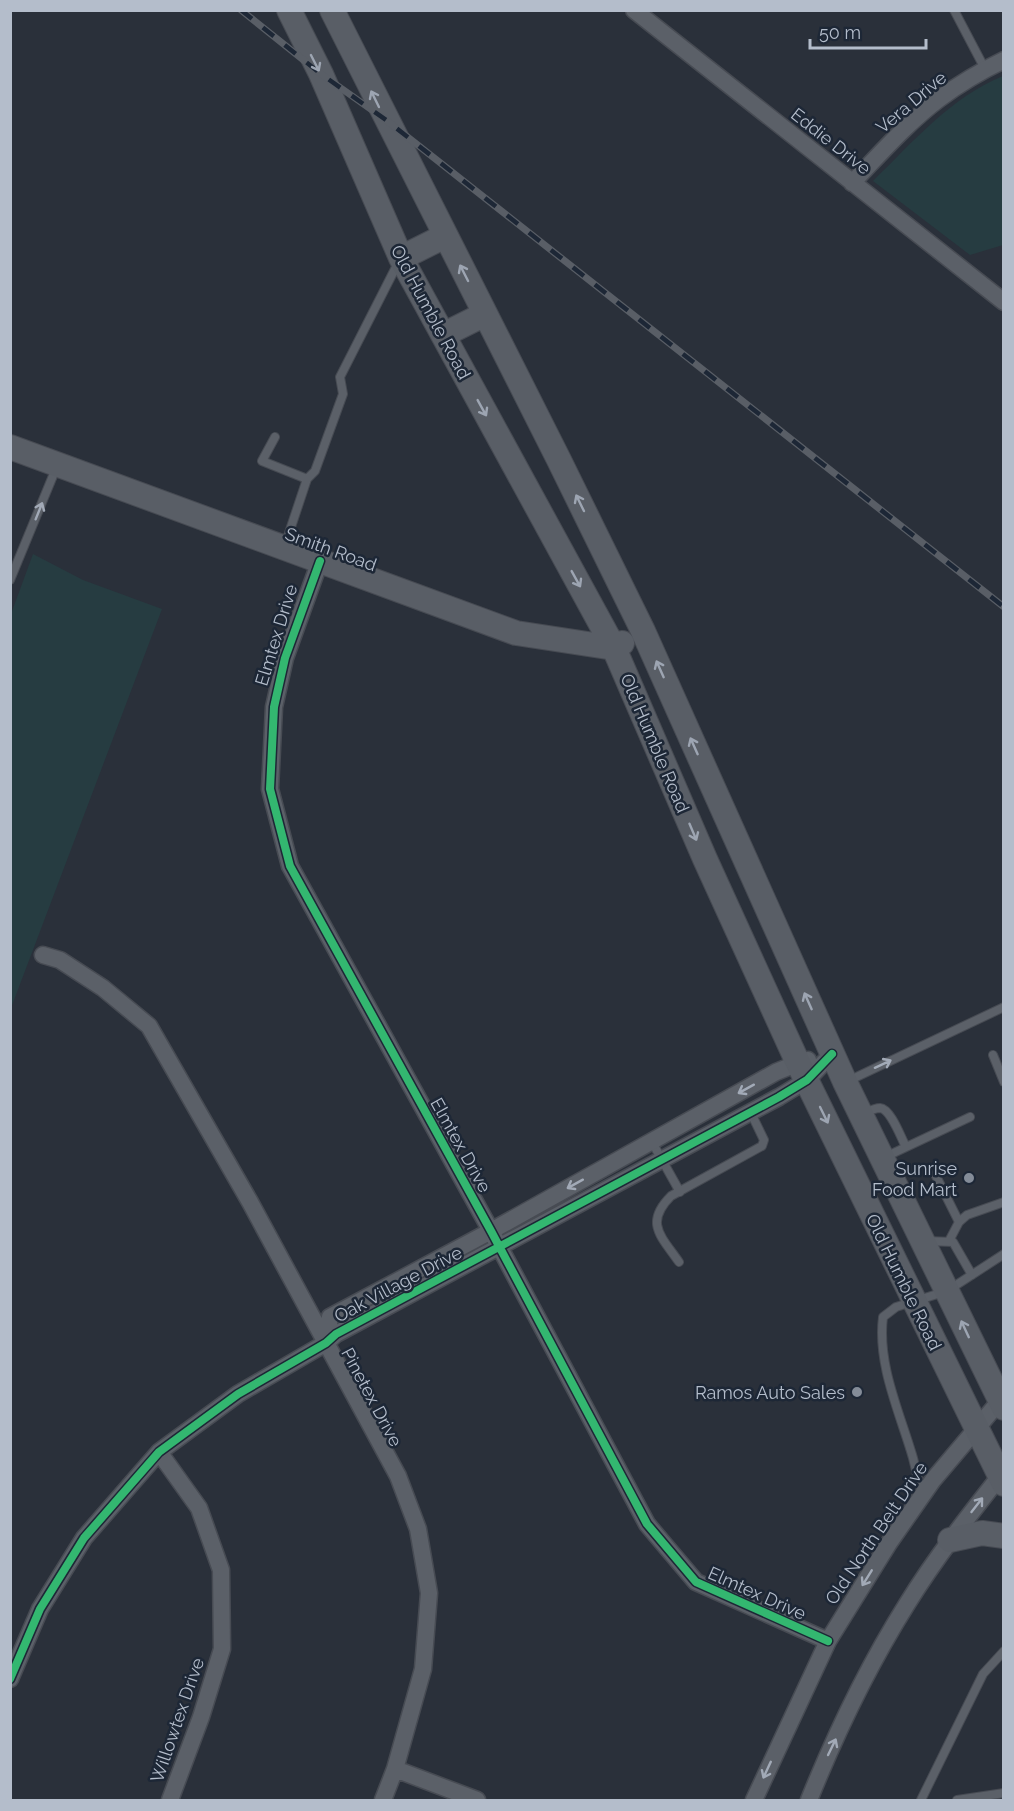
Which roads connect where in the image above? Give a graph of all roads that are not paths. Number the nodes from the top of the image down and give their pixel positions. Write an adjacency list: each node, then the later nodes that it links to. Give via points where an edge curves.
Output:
1 (289, 10): 9 (main road, Old Humble Road, one-way to 9)
2 (332, 10): 8 (main road, Old Humble Road, one-way to 2)
3 (634, 10): 7 (street, Eddie Drive)
4 (954, 10): 6 (lane)
5 (1004, 60): 6 (street, Vera Drive)
6 (985, 69): 7 (street, Vera Drive, via 909,125)
7 (852, 183): 10 (street, Eddie Drive)
8 (445, 236): 9 (main road); 11 (main road, Old Humble Road, one-way to 8)
9 (401, 258): 12 (main road, Old Humble Road); 16 (lane, via 340,377 343,394 315,471)
10 (1004, 302)
11 (485, 314): 12 (main road); 20 (main road, Old Humble Road, one-way to 11)
12 (443, 335): 21 (main road, Old Humble Road, one-way to 21)
13 (275, 437): 16 (lane, via 262,461)
14 (10, 447): 15 (main road, Smith Road)
15 (58, 464): 17 (main road, Smith Road); 19 (lane, one-way to 15)
16 (307, 479): 17 (lane)
17 (284, 548): 18 (main road, Smith Road)
18 (320, 561): 21 (main road, Smith Road, via 516,633); 42 (street, Elmtex Drive, via 285,658 274,707 270,789 290,866)
19 (10, 580)
20 (642, 631): 21 (main road); 22 (main road, Old Humble Road, one-way to 20)
21 (614, 648): 23 (main road, Old Humble Road, one-way to 23)
22 (737, 846): 23 (main road); 26 (main road, Old Humble Road, one-way to 22)
23 (705, 859): 28 (main road, Old Humble Road)
24 (44, 955): 51 (street, Pinetex Drive, via 60,960 103,988 149,1026)
25 (1004, 1007): 29 (lane, one-way to 25)
26 (832, 1054): 28 (street, Oak Village Drive); 29 (main road, Old Humble Road)
27 (993, 1055): 30 (lane)
28 (802, 1072): 31 (street, Oak Village Drive); 34 (street, Oak Village Drive, one-way to 34, via 777,1072); 50 (main road, Old Humble Road, one-way to 50)
29 (845, 1082): 32 (main road, Old Humble Road)
30 (1004, 1082)
31 (751, 1113): 37 (street, Oak Village Drive); 39 (lane, via 764,1140 762,1146)
32 (860, 1115): 35 (lane, via 884,1108); 36 (main road, Old Humble Road)
33 (970, 1117): 35 (lane)
34 (652, 1142): 37 (lane); 42 (street, Oak Village Drive, one-way to 42)
35 (906, 1147): 36 (lane)
36 (882, 1159): 43 (main road, Old Humble Road)
37 (662, 1160): 39 (lane); 45 (street, Oak Village Drive)
38 (935, 1174): 41 (lane)
39 (680, 1192): 47 (lane, via 671,1196 656,1216 657,1231)
40 (1004, 1202): 41 (lane, via 967,1215)
41 (959, 1222): 44 (lane)
42 (491, 1231): 45 (street, Elmtex Drive); 51 (street, Oak Village Drive, via 330,1317)
43 (924, 1241): 44 (lane); 49 (main road, Old Humble Road)
44 (950, 1241): 48 (lane)
45 (499, 1247): 51 (street, Oak Village Drive, via 336,1334); 61 (street, Elmtex Drive, via 647,1524 696,1582)
46 (1004, 1254): 48 (lane)
47 (679, 1262)
48 (972, 1275): 49 (lane)
49 (947, 1291): 50 (lane); 52 (main road, Old Humble Road, one-way to 49)
50 (914, 1302): 55 (main road, Old Humble Road); 58 (lane, via 896,1307 883,1317 881,1335 893,1397)
51 (326, 1343): 56 (street, Oak Village Drive, via 238,1394); 64 (street, Pinetex Drive, via 398,1476 417,1529 429,1593 423,1669)
52 (979, 1358): 53 (main road); 54 (main road, Old Humble Road)
53 (1004, 1369)
54 (1002, 1402): 55 (street, Old North Belt Drive)
55 (976, 1429): 57 (main road, Old Humble Road); 58 (street, Old North Belt Drive)
56 (159, 1452): 63 (street, Oak Village Drive, via 84,1538 40,1609); 66 (street, Willowtex Drive, via 199,1508 221,1570 222,1649)
57 (1002, 1477): 60 (street, one-way to 57)
58 (922, 1496): 61 (street, Old North Belt Drive, one-way to 61)
59 (1004, 1536): 60 (main road, via 982,1533)
60 (950, 1540): 70 (street, one-way to 60, via 873,1662)
61 (828, 1641): 69 (street, Old North Belt Drive, one-way to 69)
62 (1004, 1651): 71 (lane, via 983,1674)
63 (10, 1679)
64 (395, 1769): 67 (street, Pinetex Drive); 68 (street)
65 (1004, 1793): 72 (lane)
66 (170, 1800)
67 (383, 1800)
68 (477, 1800)
69 (754, 1800)
70 (809, 1800)
71 (921, 1800)
72 (957, 1800)

